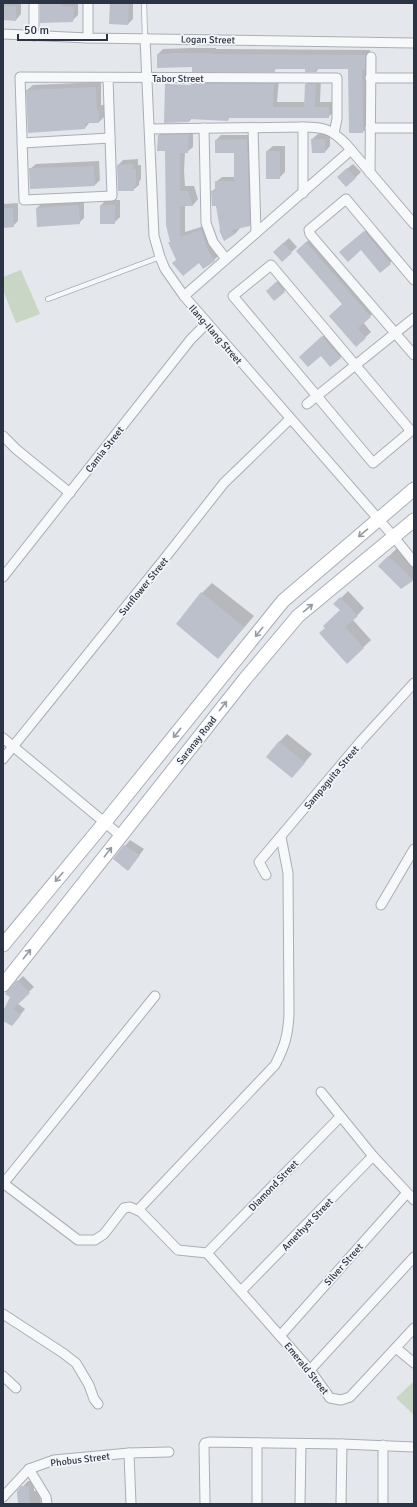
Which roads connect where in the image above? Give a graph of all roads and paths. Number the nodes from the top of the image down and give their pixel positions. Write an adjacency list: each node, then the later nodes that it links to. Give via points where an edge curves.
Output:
1 (34, 3): 5 (street)
2 (88, 3): 6 (street)
3 (144, 3): 7 (lane)
4 (3, 34): 5 (street, Logan Street)
5 (34, 36): 6 (street, Logan Street)
6 (88, 38): 7 (street, Logan Street)
7 (145, 38): 8 (street, Logan Street); 11 (street, Ilang-Ilang Street)
8 (414, 43)
9 (371, 57): 12 (street)
10 (108, 78): 11 (street, Tabor Street); 21 (street); 22 (street, Tabor Street, via 20,77)
11 (147, 78): 19 (street, Ilang-Ilang Street); 20 (street, Tabor Street, via 337,78 337,119)
12 (370, 78): 13 (street); 17 (street)
13 (414, 78)
14 (303, 127): 16 (street); 20 (street, via 321,128); 25 (street)
15 (204, 128): 16 (street); 19 (street); 29 (street, via 206,222 213,242)
16 (253, 128): 27 (street)
17 (370, 128): 18 (street); 24 (street)
18 (414, 128)
19 (150, 129): 28 (street, Ilang-Ilang Street, via 153,223)
20 (334, 133): 23 (street)
21 (110, 138): 22 (street); 22 (street, via 112,196 24,200)
22 (22, 143)
23 (351, 150): 24 (street); 25 (street)
24 (370, 173): 26 (street)
25 (303, 193): 27 (street)
26 (414, 224)
27 (256, 233): 29 (street)
28 (160, 258): 31 (street, Ilang-Ilang Street); 32 (lane)
29 (226, 259): 31 (street)
30 (414, 280): 35 (street, via 346,199 309,230)
31 (184, 296): 34 (street, Ilang-Ilang Street)
32 (48, 299)
33 (414, 318): 35 (street)
34 (207, 323): 40 (street, Ilang-Ilang Street); 43 (street, Camia Street, via 191,339)
35 (395, 334): 36 (street); 37 (street)
36 (414, 355)
37 (356, 365): 38 (street); 38 (street, via 411,431 374,463); 38 (street, via 271,265 233,296)
38 (317, 396): 39 (street)
39 (307, 404)
40 (290, 419): 44 (street, Ilang-Ilang Street); 51 (street, Sunflower Street, via 224,483)
41 (3, 436): 43 (street)
42 (414, 489): 44 (street, Saranay Road)
43 (70, 493): 48 (street, Camia Street)
44 (379, 520): 46 (street, Ilang-Ilang Street); 53 (street, Saranay Road, one-way to 53, via 283,601)
45 (414, 520): 46 (street, Saranay Road)
46 (394, 537): 47 (street, Ilang-Ilang Street); 54 (street, Saranay Road, one-way to 46, via 245,678 298,616)
47 (414, 562)
48 (3, 577)
49 (414, 683): 55 (street, Sampaguita Street)
50 (3, 738): 51 (street)
51 (14, 746): 52 (street, Sunflower Street); 53 (street)
52 (3, 759)
53 (105, 822): 54 (street); 59 (street, Saranay Road, one-way to 59)
54 (121, 836): 60 (street, Saranay Road, one-way to 54)
55 (281, 837): 57 (street, Sampaguita Street, via 259,862); 68 (street, via 288,873 289,1014 284,1050 275,1065)
56 (413, 851): 58 (street)
57 (266, 875)
58 (381, 905)
59 (3, 945)
60 (3, 985)
61 (155, 996): 65 (street)
62 (321, 1092): 63 (street)
63 (340, 1117): 64 (street); 69 (street, Diamond Street)
64 (373, 1156): 66 (street); 71 (street, Amethyst Street)
65 (3, 1183): 68 (street, via 78,1240 95,1240 104,1234 124,1208)
66 (407, 1193): 67 (street); 74 (street, Silver Street)
67 (414, 1200)
68 (138, 1210): 69 (street, via 178,1250)
69 (207, 1253): 71 (street, Emerald Street)
70 (414, 1257): 77 (street)
71 (241, 1292): 74 (street, Emerald Street)
72 (3, 1314): 80 (street, via 76,1363)
73 (414, 1328): 75 (street, Emerald Street)
74 (280, 1336): 77 (street, Emerald Street)
75 (396, 1348): 76 (street); 77 (street, Emerald Street, via 350,1397 341,1400 330,1398)
76 (414, 1363)
77 (310, 1370)
78 (3, 1376): 79 (street)
79 (16, 1388)
80 (98, 1404)
81 (257, 1443): 82 (street); 92 (street, via 205,1443); 93 (street)
82 (301, 1444): 83 (street); 94 (street)
83 (342, 1444): 84 (street); 95 (street)
84 (383, 1445): 85 (street); 96 (street)
85 (414, 1447)
86 (129, 1452): 87 (street, Phobus Street); 88 (street, Phobus Street, via 54,1460); 91 (street)
87 (169, 1452)
88 (29, 1469): 89 (street, Phobus Street); 90 (street)
89 (3, 1496)
90 (47, 1504)
91 (131, 1504)
92 (205, 1504)
93 (257, 1504)
94 (300, 1504)
95 (341, 1504)
96 (383, 1504)

